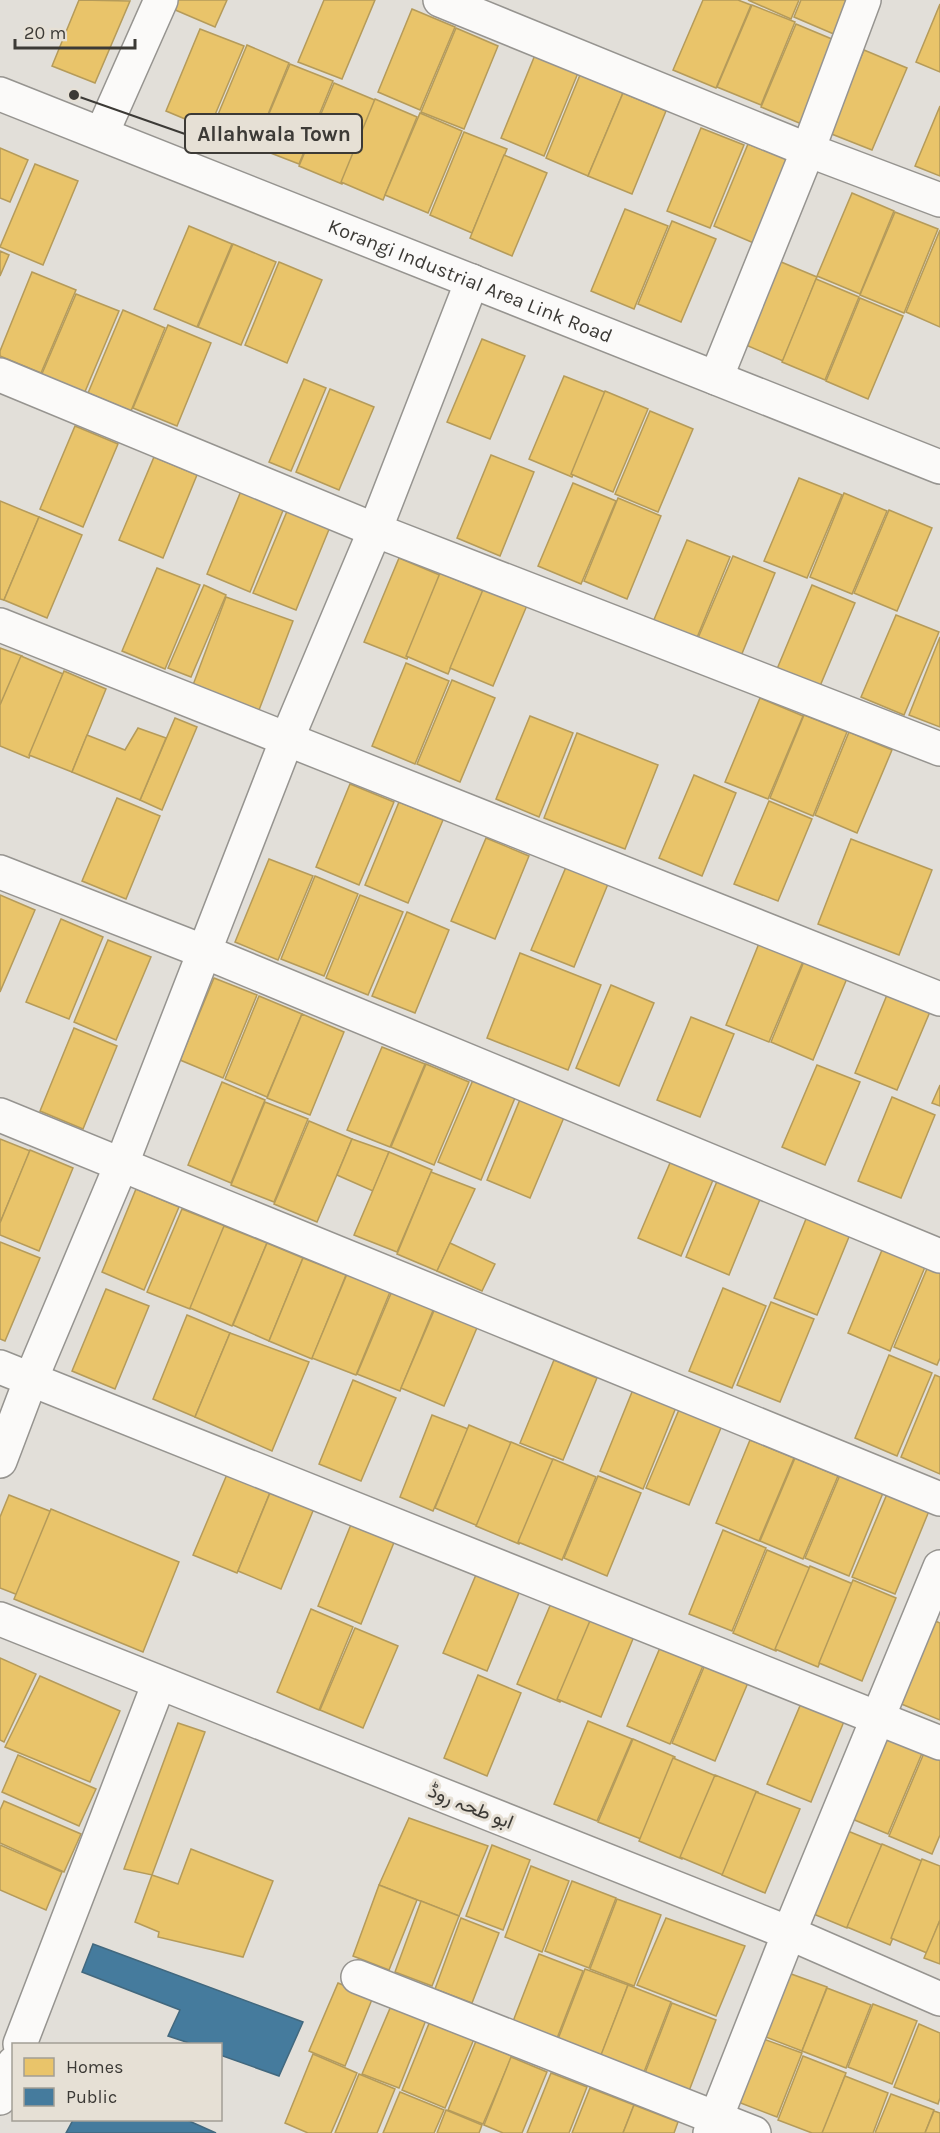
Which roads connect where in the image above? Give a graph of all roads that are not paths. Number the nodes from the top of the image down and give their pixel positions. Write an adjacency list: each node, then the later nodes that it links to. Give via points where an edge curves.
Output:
1 (161, 0): 5 (street)
2 (440, 0): 6 (street)
3 (864, 0): 6 (street)
4 (0, 94): 5 (street, Korangi Industrial Area Link Road)
5 (102, 133): 8 (street, Korangi Industrial Area Link Road)
6 (808, 150): 7 (street); 10 (street)
7 (940, 200)
8 (472, 281): 10 (street, Korangi Industrial Area Link Road); 12 (street)
9 (0, 375): 12 (street)
10 (716, 378): 11 (street, Korangi Industrial Area Link Road)
11 (940, 467)
12 (375, 530): 14 (street); 15 (street)
13 (0, 625): 14 (street)
14 (287, 739): 17 (street); 18 (street)
15 (940, 749)
16 (0, 872): 17 (street)
17 (205, 952): 20 (street); 21 (street)
18 (940, 999)
19 (0, 1115): 20 (street)
20 (122, 1163): 23 (street); 25 (street)
21 (940, 1256)
22 (0, 1366): 23 (street)
23 (31, 1379): 24 (street); 29 (street)
24 (0, 1461)
25 (940, 1499)
26 (940, 1567): 29 (street)
27 (0, 1619): 28 (street, ابو طحہ روڈ)
28 (159, 1683): 31 (street, ابو طحہ روڈ); 34 (street)
29 (879, 1718): 30 (street); 31 (street)
30 (940, 1743)
31 (789, 1933): 33 (street, ابو طحہ روڈ); 37 (street)
32 (358, 1977): 37 (street)
33 (940, 1999)
34 (21, 2043)
35 (12, 2068): 36 (street)
36 (0, 2098)
37 (713, 2126): 38 (street)
38 (754, 2133)

